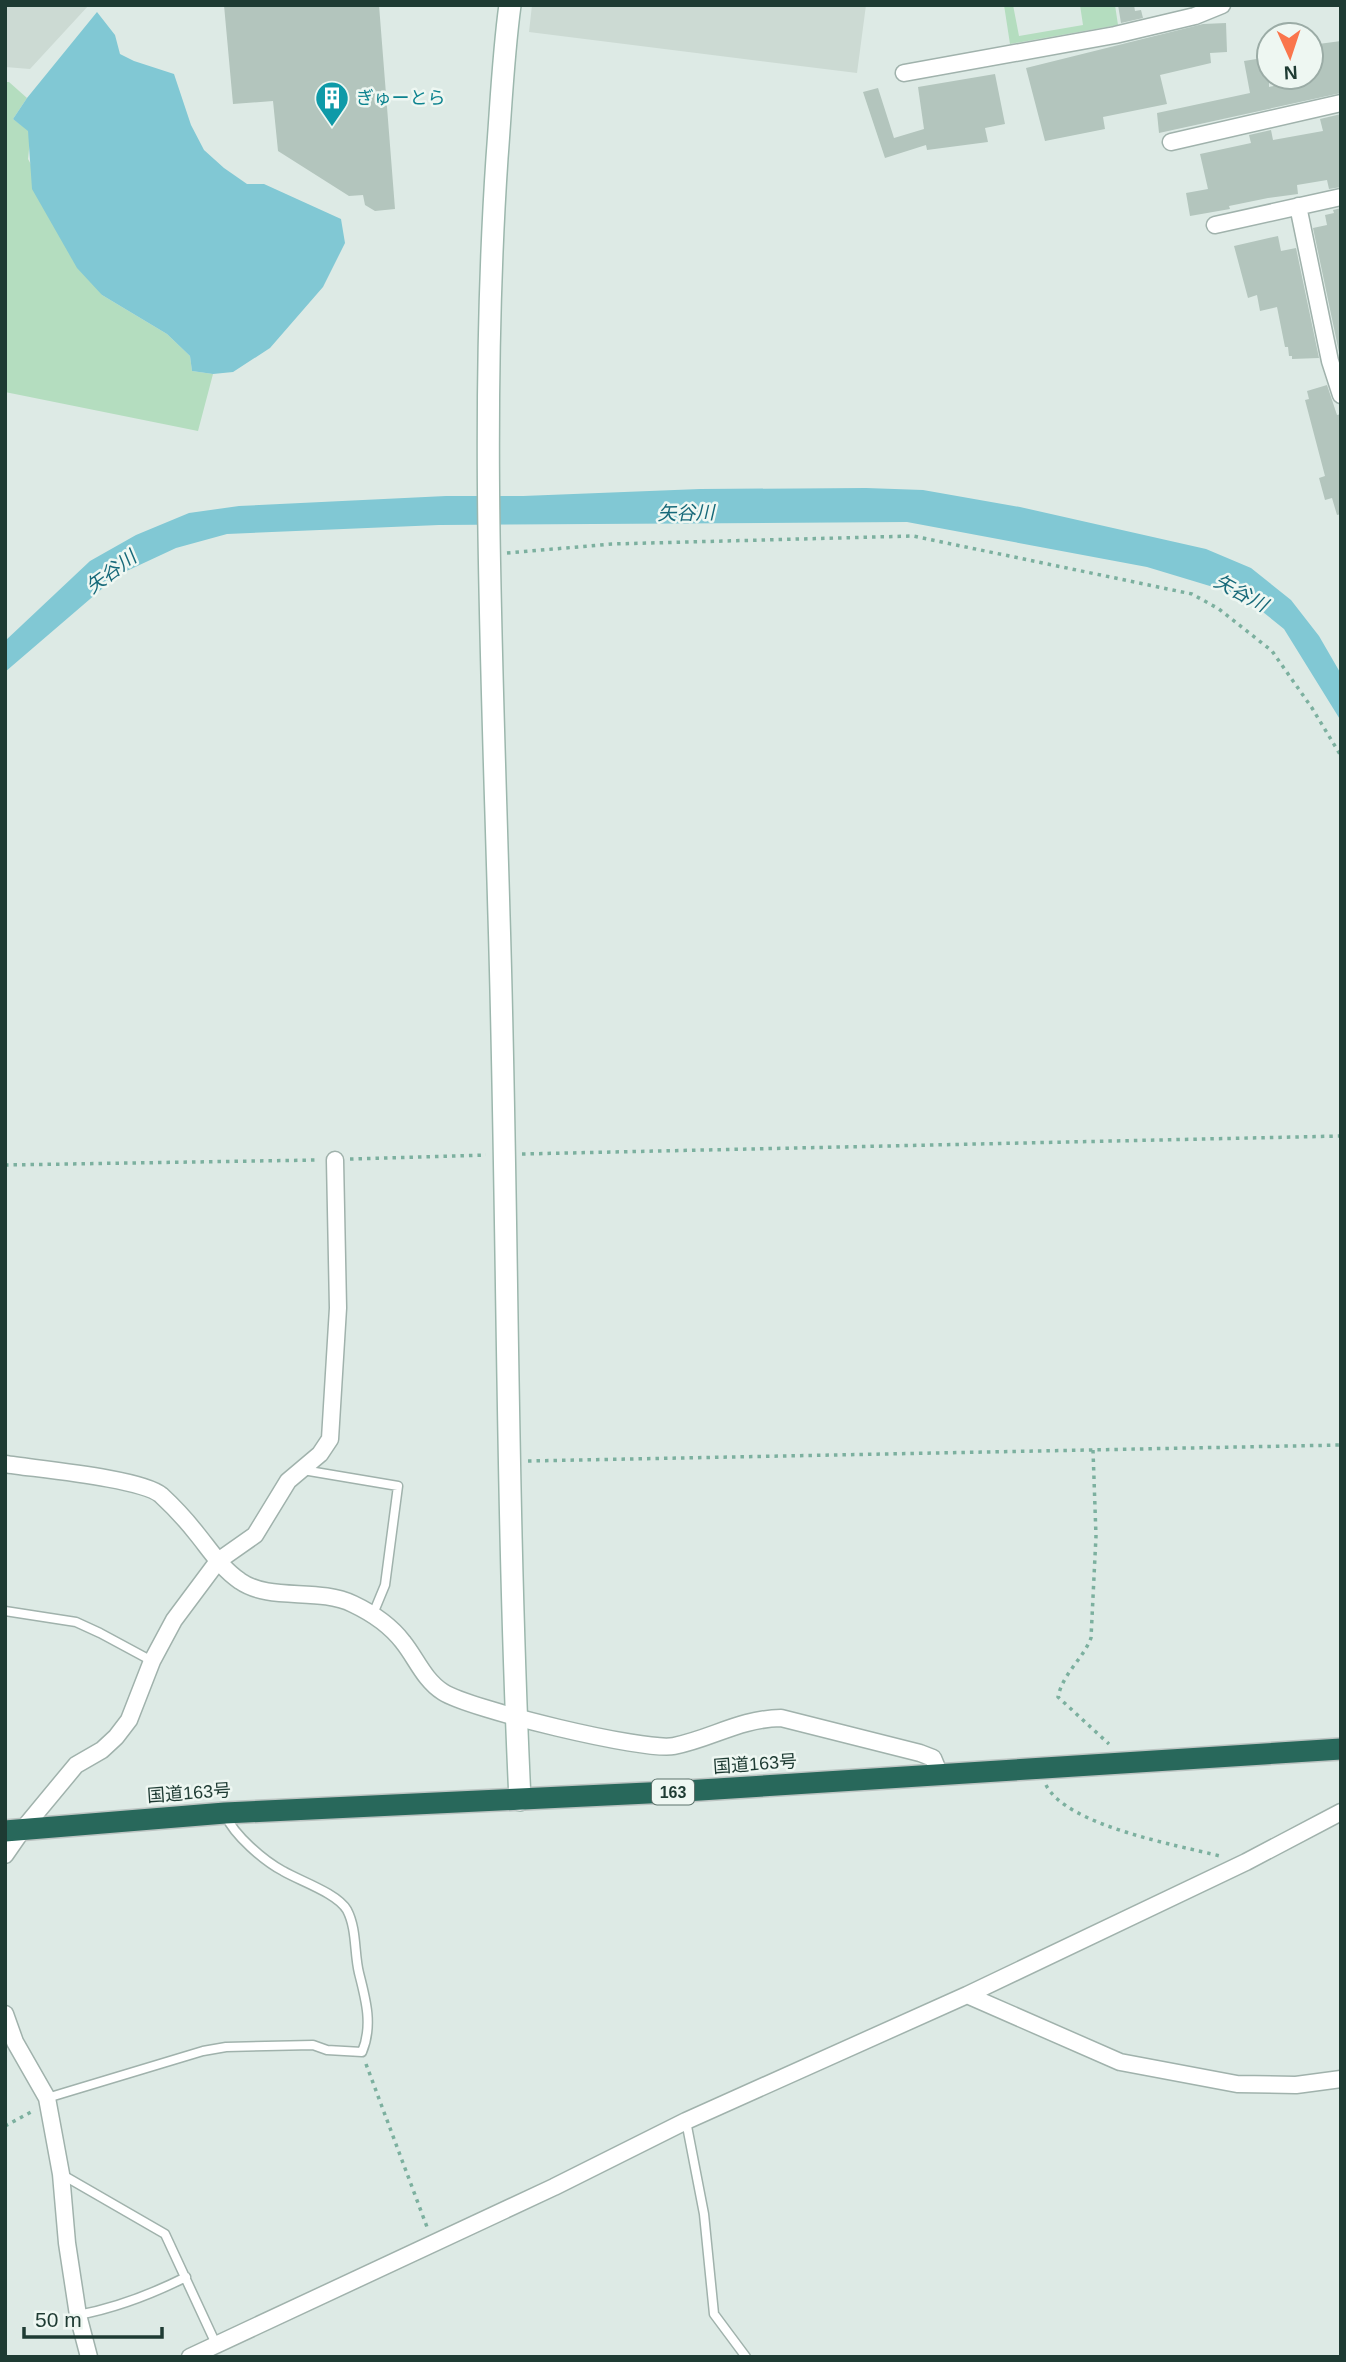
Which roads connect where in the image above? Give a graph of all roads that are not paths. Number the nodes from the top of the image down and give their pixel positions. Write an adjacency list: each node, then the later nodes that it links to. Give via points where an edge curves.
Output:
1 (510, 5): 18 (street, via 491,242 488,489)
2 (1222, 5): 3 (street, via 1115,35)
3 (904, 73)
4 (1341, 103): 5 (street)
5 (1171, 142)
6 (1341, 197): 7 (street)
7 (1298, 206): 8 (street); 9 (street)
8 (1215, 225)
9 (1336, 361): 10 (street)
10 (1341, 395)
11 (335, 1160): 13 (street, via 338,1308 330,1439)
12 (5, 1464): 14 (street, via 132,1483 158,1492)
13 (300, 1470): 14 (street, via 288,1481 255,1535); 16 (lane, via 398,1486 385,1585)
14 (218, 1561): 16 (street, via 240,1581 260,1589 329,1595); 17 (street, via 174,1620)
15 (5, 1611): 17 (lane, via 76,1622)
16 (373, 1614): 18 (street, via 402,1640 425,1675 443,1692)
17 (152, 1661): 24 (street, via 129,1720 116,1737 76,1765)
18 (516, 1716): 20 (street, via 633,1744 672,1747 738,1724 781,1718 920,1753 933,1758); 21 (street)
19 (1341, 1749): 20 (highway, 国道163号 / 163)
20 (940, 1775): 21 (highway, 国道163号 / 163)
21 (520, 1800): 23 (highway, 国道163号 / 163)
22 (1341, 1812): 26 (street)
23 (225, 1813): 24 (highway, 国道163号 / 163); 29 (lane, via 231,1828 281,1870 318,1887 347,1910 368,2005 362,2052 313,2045 215,2049)
24 (14, 1830): 25 (street)
25 (5, 1855)
26 (967, 1995): 28 (street, via 1120,2062 1237,2084 1296,2085); 30 (street)
27 (5, 2014): 29 (street, via 15,2042)
28 (1341, 2078)
29 (47, 2098): 31 (street)
30 (686, 2120): 34 (street); 37 (lane, via 704,2214 714,2314)
31 (61, 2174): 32 (lane, via 164,2234); 33 (street)
32 (186, 2277): 33 (lane, via 160,2290); 34 (lane)
33 (78, 2315): 35 (street)
34 (216, 2344): 36 (street)
35 (89, 2357)
36 (190, 2357)
37 (746, 2357)

